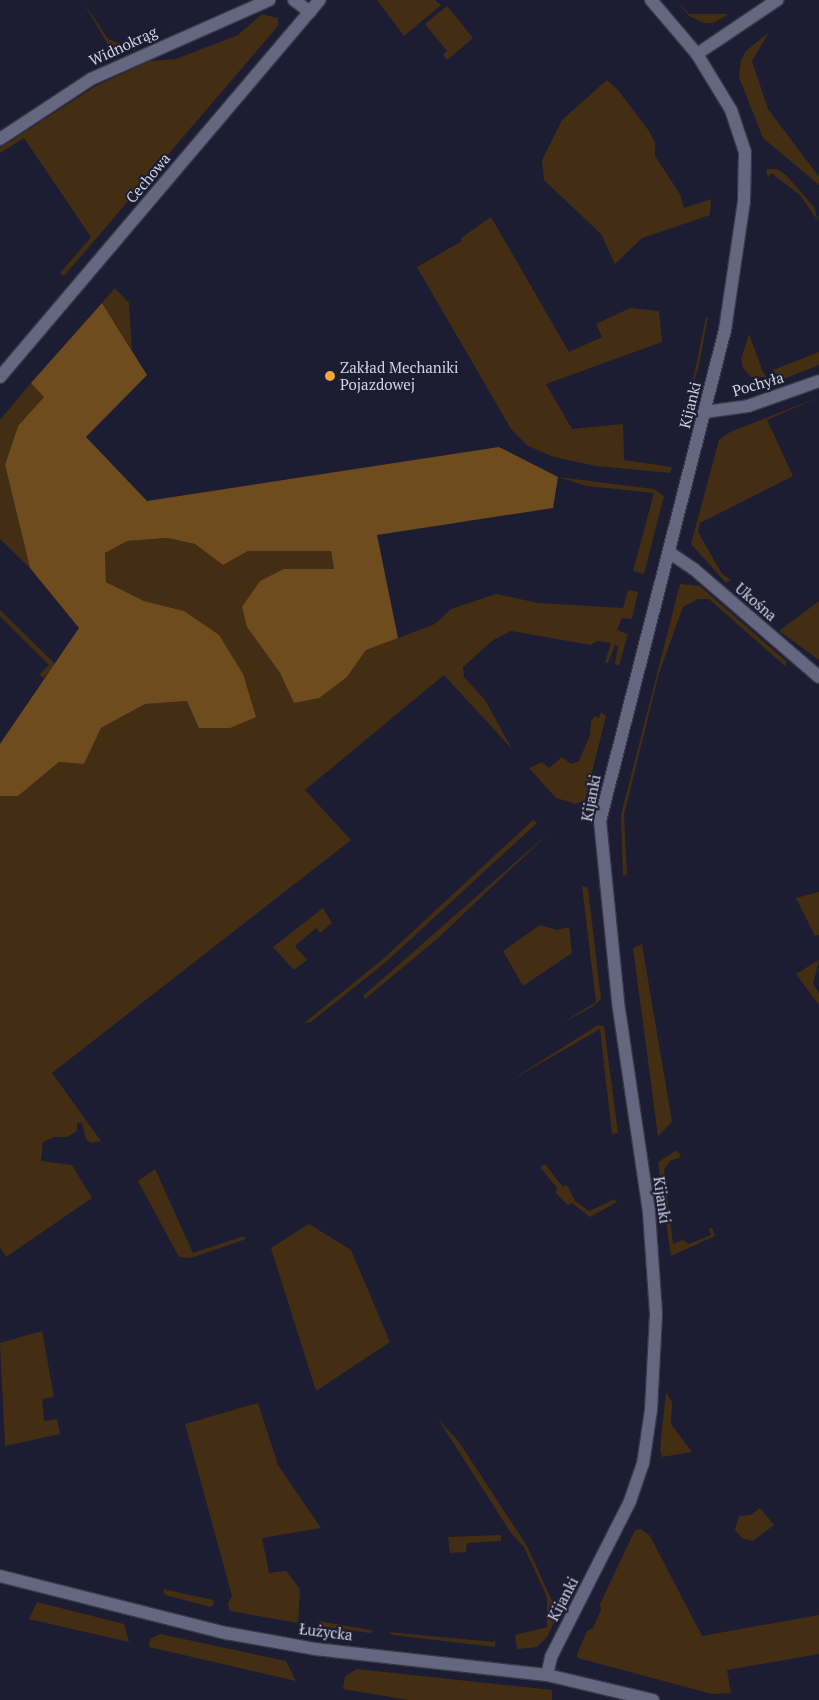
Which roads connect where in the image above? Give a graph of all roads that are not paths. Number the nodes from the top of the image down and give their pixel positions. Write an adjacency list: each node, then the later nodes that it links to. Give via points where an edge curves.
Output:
1 (269, 0): 8 (street, Widnokrąg, via 91,79)
2 (294, 0): 6 (street)
3 (320, 0): 6 (street, Cechowa)
4 (651, 0): 7 (street, Kijanki)
5 (777, 0): 7 (street)
6 (310, 12): 9 (street, Cechowa)
7 (697, 54): 11 (street, Kijanki, via 731,110 745,152 744,201 725,330)
8 (0, 139)
9 (0, 377)
10 (819, 381): 11 (street, Pochyła, via 748,406)
11 (705, 412): 12 (street, Kijanki)
12 (670, 553): 13 (street, Ukośna, via 695,570); 15 (street, Kijanki, via 600,820 618,1001 648,1212 656,1313 651,1410 643,1464 630,1501 552,1657)
13 (819, 677)
14 (0, 1576): 15 (street, Łużycka, via 226,1633 315,1649)
15 (547, 1675): 16 (street, Łużycka)
16 (618, 1695): 17 (street, Łużycka)
17 (653, 1700)

